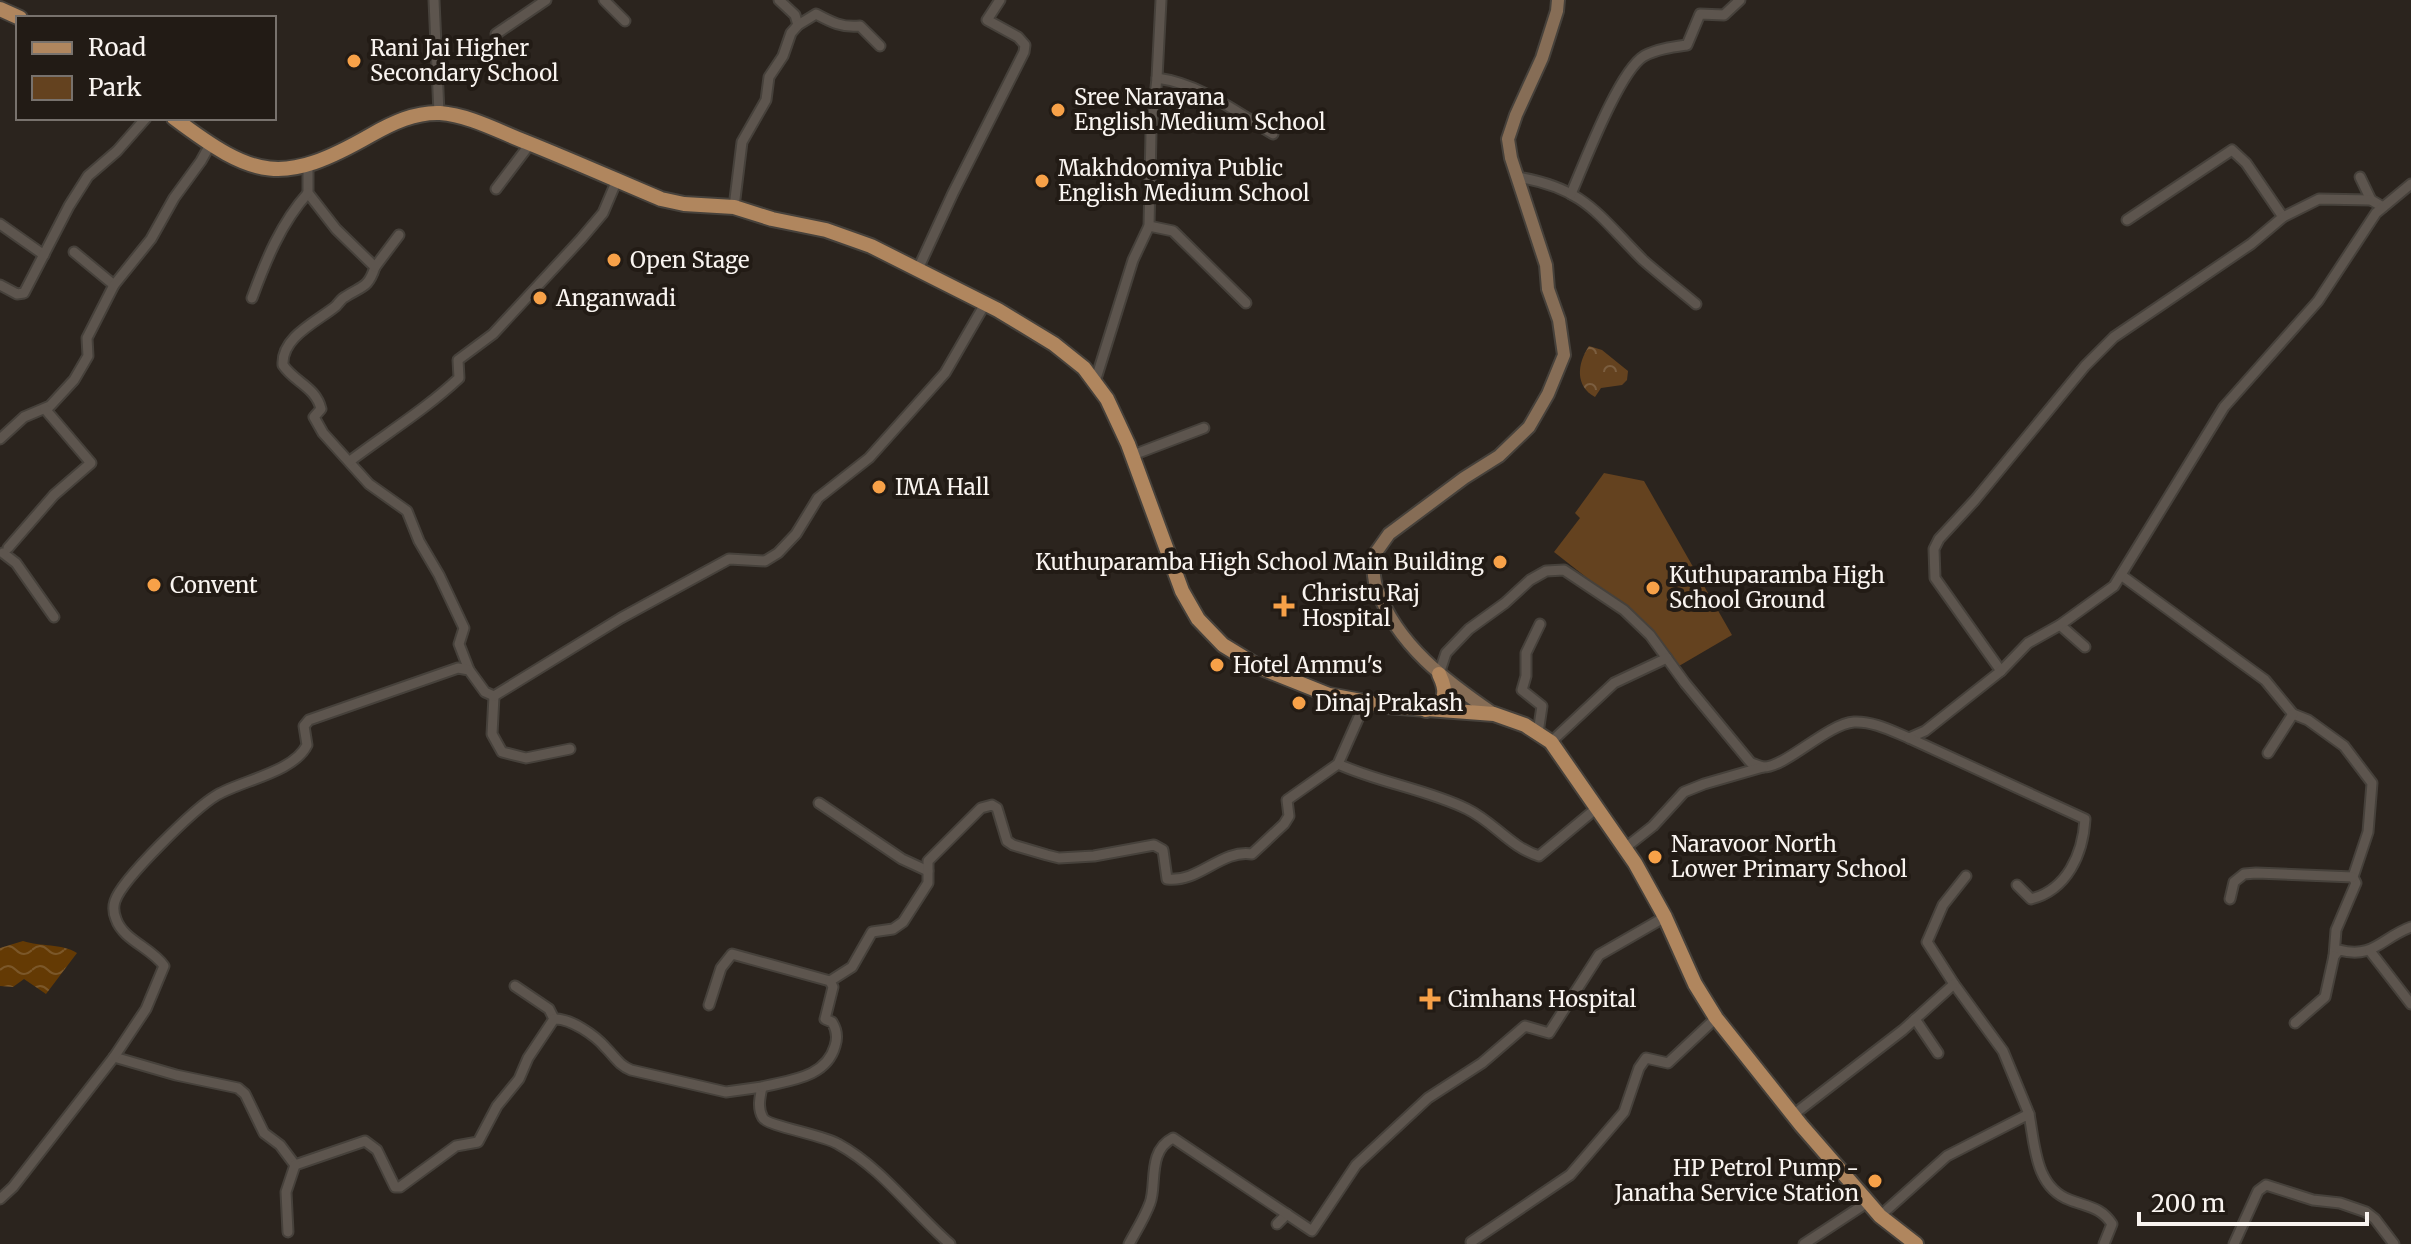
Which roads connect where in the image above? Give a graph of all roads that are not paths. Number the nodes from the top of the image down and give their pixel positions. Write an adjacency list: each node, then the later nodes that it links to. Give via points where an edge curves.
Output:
1 (434, 0): 14 (street)
2 (546, 0): 11 (street)
3 (604, 0): 9 (street)
4 (779, 0): 10 (street)
5 (1000, 0): 39 (street, via 987,20 1018,37 1024,52)
6 (1161, 0): 13 (street)
7 (1558, 0): 21 (main road, via 1542,58 1508,139)
8 (1740, 0): 27 (street, via 1724,15 1700,14 1687,45 1654,52 1635,64 1604,117)
9 (625, 21)
10 (798, 25): 12 (street, via 816,14 833,24 860,26); 29 (street, via 742,142)
11 (496, 34)
12 (880, 46)
13 (1157, 78): 17 (street, via 1181,81); 34 (street)
14 (439, 113): 19 (main road); 20 (main road, via 389,124)
15 (144, 120): 37 (street, via 88,176)
16 (177, 120): 18 (main road)
17 (1273, 134)
18 (211, 143): 20 (main road, via 262,168); 41 (street, via 151,239)
19 (530, 144): 23 (main road); 25 (street)
20 (308, 165): 26 (street)
21 (1517, 177): 27 (street); 61 (main road, via 1546,265 1564,355 1529,427 1499,456 1389,534 1372,558 1376,587 1393,620)
22 (2360, 177): 28 (street)
23 (617, 180): 29 (main road, via 672,201); 51 (street, via 603,213 581,239 493,334 458,360 459,378 428,407)
24 (2411, 184): 30 (street)
25 (496, 189)
26 (308, 193): 38 (street); 42 (street, via 267,257)
27 (1571, 194): 45 (street, via 1603,216)
28 (2371, 200): 30 (street); 31 (street, via 2319,199)
29 (734, 207): 39 (main road, via 826,230)
30 (2383, 207): 53 (street, via 2318,301 2224,407)
31 (2283, 217): 32 (street, via 2232,150); 60 (street, via 2114,337 1939,539 1935,578)
32 (2127, 220)
33 (0, 224): 37 (street)
34 (1149, 226): 43 (street, via 1173,231); 46 (street)
35 (399, 235): 38 (street)
36 (74, 252): 41 (street)
37 (44, 255): 40 (street, via 24,293)
38 (375, 267): 51 (street, via 362,289 306,325 282,360 288,372 311,389 321,409 315,422)
39 (918, 269): 44 (main road)
40 (0, 285)
41 (114, 285): 47 (street, via 87,338 86,360 61,397)
42 (252, 298)
43 (1246, 303)
44 (985, 304): 46 (main road, via 1054,344); 63 (street, via 945,373 869,458 818,498 796,534 772,558 729,559)
45 (1696, 304)
46 (1095, 382): 50 (main road)
47 (45, 409): 49 (street); 52 (street, via 91,463)
48 (1204, 428): 50 (street)
49 (0, 439)
50 (1133, 455): 64 (main road, via 1182,591 1206,628 1259,667 1329,695)
51 (350, 461): 59 (street, via 369,484 410,516 464,628 459,644)
52 (3, 550): 54 (street)
53 (2121, 575): 56 (street, via 2114,586); 68 (street, via 2265,680)
54 (54, 617)
55 (1540, 624): 69 (street, via 1526,653 1522,690 1542,706)
56 (2060, 625): 57 (street); 60 (street, via 2028,643)
57 (2085, 647)
58 (1667, 658): 61 (street, via 1624,610 1564,570 1546,571 1455,641); 69 (street, via 1614,683); 74 (street, via 1741,752)
59 (469, 670): 63 (street); 97 (street, via 458,668 309,720 304,726 307,745 297,760 218,795 167,839 113,905 123,930 164,966 146,1009)
60 (2001, 671): 70 (street)
61 (1439, 674): 62 (main road); 65 (main road, via 1445,699)
62 (1455, 687): 66 (main road, via 1458,699); 67 (main road)
63 (494, 696): 71 (street, via 492,734 502,752 526,758)
64 (1366, 701): 65 (main road); 73 (street)
65 (1426, 710): 66 (main road)
66 (1447, 712): 67 (main road)
67 (1494, 714): 69 (main road)
68 (2293, 714): 72 (street); 80 (street, via 2344,746 2372,783 2368,832)
69 (1545, 738): 76 (main road)
70 (1909, 738): 74 (street, via 1866,722 1850,722); 81 (street, via 2085,819 2084,843 2059,883 2031,899)
71 (570, 749)
72 (2268, 753)
73 (1338, 764): 76 (street, via 1436,795 1539,856); 78 (street, via 1287,800 1284,824 1252,854 1240,852 1186,878 1167,879 1163,850 1154,845 1059,858 1013,845 992,805 975,812 948,839 928,861)
74 (1763, 767): 77 (street, via 1684,792)
75 (819, 803): 78 (street)
76 (1598, 807): 77 (main road)
77 (1625, 848): 83 (main road)
78 (928, 871): 87 (street, via 928,883 903,922 872,932 852,967)
79 (1966, 876): 88 (street, via 1943,905 1927,942)
80 (2353, 877): 82 (street, via 2244,874 2234,882); 86 (street, via 2356,883 2336,930)
81 (2017, 885)
82 (2230, 899)
83 (1665, 917): 92 (main road); 106 (street, via 1599,955 1549,1033 1525,1026 1482,1063 1428,1098 1356,1165 1312,1231)
84 (2411, 927): 85 (street)
85 (2370, 951): 86 (street, via 2339,950); 90 (street)
86 (2334, 956): 95 (street, via 2325,997)
87 (830, 981): 91 (street, via 732,954 721,968); 98 (street, via 825,1019 836,1028 835,1050 820,1069)
88 (1954, 984): 94 (street); 101 (street, via 2003,1051)
89 (515, 986): 93 (street, via 549,1009)
90 (2411, 1004)
91 (709, 1005)
92 (1716, 1018): 102 (main road); 110 (street, via 1668,1063 1646,1058 1624,1112 1570,1175)
93 (554, 1019): 99 (street, via 563,1018 589,1034 631,1070 726,1092); 103 (street, via 478,1142 456,1146 400,1187 395,1187 377,1150 365,1141)
94 (1915, 1019): 96 (street); 102 (street)
95 (2295, 1023)
96 (1938, 1053)
97 (114, 1057): 103 (street, via 238,1088 264,1133); 104 (street)
98 (777, 1083): 99 (street); 100 (street)
99 (762, 1087): 100 (street)
100 (759, 1103): 111 (street, via 770,1124 817,1134 867,1163)
101 (2029, 1114): 107 (street, via 1947,1156); 115 (street, via 2041,1174 2050,1189 2106,1214 2112,1224)
102 (1793, 1115): 105 (main road)
103 (295, 1165): 109 (street, via 286,1192)
104 (0, 1199)
105 (1868, 1202): 107 (main road); 113 (street)
106 (1287, 1214): 108 (street); 112 (street, via 1173,1138 1161,1150 1152,1200)
107 (1880, 1216): 114 (main road)
108 (1277, 1224)
109 (288, 1232)
110 (1471, 1242)
111 (950, 1244)
112 (1129, 1244)
113 (1804, 1244)
114 (1916, 1244)
115 (2104, 1244)
116 (2234, 1244): 117 (street, via 2258,1191 2266,1185 2366,1212)
117 (2394, 1244)

